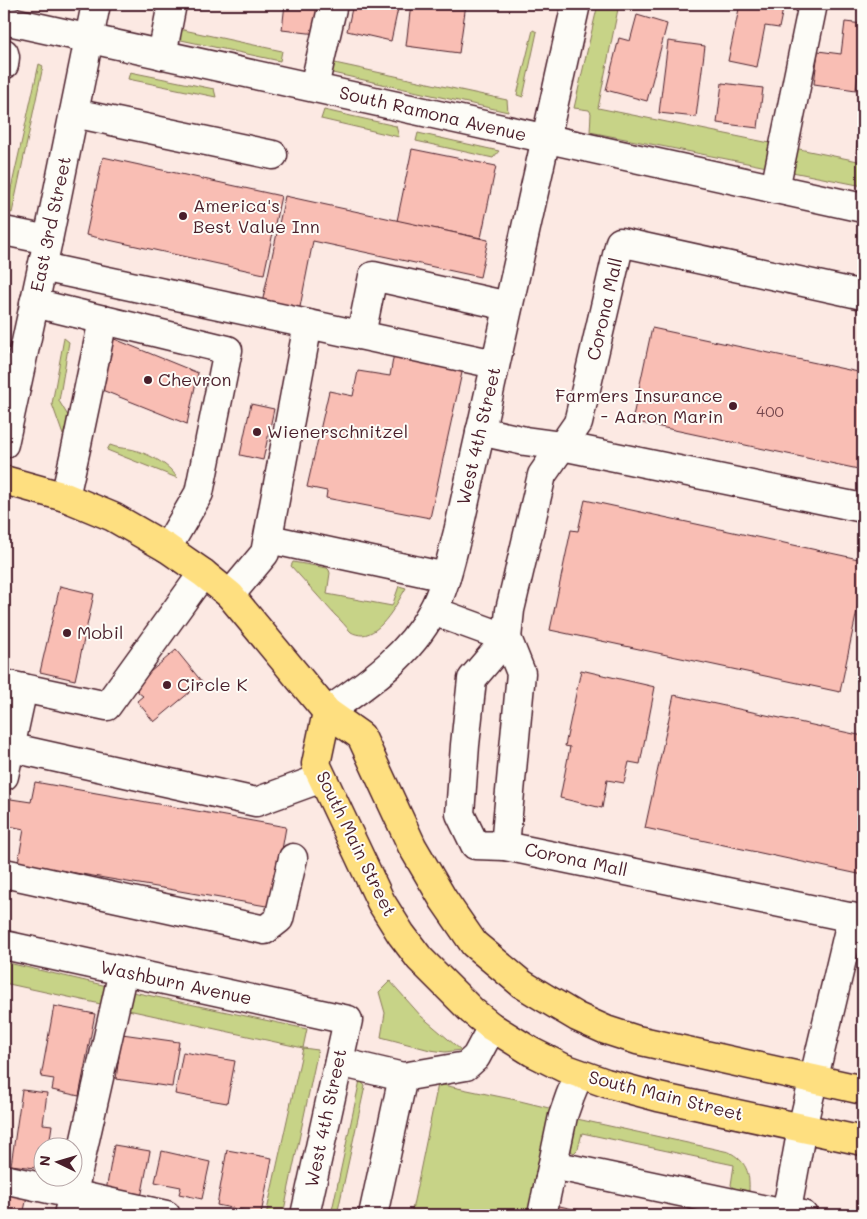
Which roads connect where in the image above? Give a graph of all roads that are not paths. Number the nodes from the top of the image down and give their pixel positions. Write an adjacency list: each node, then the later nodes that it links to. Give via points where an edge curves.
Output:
1 (109, 4): 6 (street)
2 (172, 4): 9 (street)
3 (333, 4): 11 (street)
4 (576, 4): 13 (street, West 4th Street)
5 (813, 4): 15 (street)
6 (93, 23): 7 (street, South Ramona Avenue); 9 (street, South Ramona Avenue); 12 (street, East 3rd Street)
7 (5, 25)
8 (4, 53): 10 (street)
9 (162, 55): 11 (street, South Ramona Avenue)
10 (4, 65)
11 (314, 87): 13 (street, South Ramona Avenue)
12 (74, 113): 14 (street); 18 (street, East 3rd Street)
13 (549, 127): 15 (street, South Ramona Avenue); 22 (street, West 4th Street)
14 (273, 156)
15 (776, 189): 16 (street, South Ramona Avenue)
16 (863, 208)
17 (4, 231): 18 (street)
18 (48, 240): 19 (street, East 3rd Street)
19 (42, 267): 21 (street, East 3rd Street); 24 (street)
20 (863, 295): 30 (street, Corona Mall, via 620,242 578,423)
21 (34, 303): 23 (street); 26 (street, East 3rd Street)
22 (508, 306): 25 (street, via 374,276); 27 (street, West 4th Street)
23 (103, 320): 32 (street); 35 (street, via 228,350 199,493)
24 (308, 324): 25 (street); 34 (street)
25 (361, 335): 27 (street)
26 (14, 351): 29 (street, East 3rd Street)
27 (495, 364): 28 (street, West 4th Street)
28 (480, 431): 30 (street); 37 (street, West 4th Street)
29 (4, 444)
30 (562, 446): 33 (street); 40 (street, Corona Mall, via 542,475 510,610)
31 (4, 480): 32 (main road)
32 (65, 497): 35 (main road, via 113,518)
33 (863, 508)
34 (268, 538): 37 (street); 38 (street, via 265,552)
35 (167, 548): 36 (main road)
36 (203, 573): 38 (main road); 41 (street, via 107,706)
37 (446, 577): 39 (street, West 4th Street)
38 (230, 595): 42 (main road)
39 (433, 611): 40 (street); 42 (street, West 4th Street, via 418,635 393,662)
40 (507, 638): 46 (street, Corona Mall, via 521,673); 46 (street, via 472,678 460,814 475,845)
41 (13, 686): 43 (street)
42 (327, 712): 45 (main road, South Main Street, via 316,764); 57 (main road, via 361,736 412,846 442,899 474,944 522,984 577,1017 637,1040)
43 (7, 747): 44 (street); 45 (street, via 256,802)
44 (4, 776)
45 (322, 778): 53 (main road, South Main Street, via 381,902 401,934 444,984)
46 (505, 846): 49 (street, Corona Mall)
47 (293, 858): 48 (street, via 279,919 264,930)
48 (4, 873)
49 (858, 919): 57 (street, Corona Mall)
50 (4, 945): 51 (street, Washburn Avenue)
51 (123, 971): 52 (street, Washburn Avenue); 63 (street)
52 (348, 1020): 54 (street, West 4th Street)
53 (492, 1027): 55 (main road, South Main Street, via 532,1052); 56 (street, via 476,1057 466,1066)
54 (338, 1062): 56 (street); 66 (street, West 4th Street)
55 (579, 1074): 59 (main road, South Main Street, via 658,1097); 61 (street, via 563,1116)
56 (403, 1077): 67 (street)
57 (814, 1078): 58 (main road); 59 (street, Corona Mall)
58 (863, 1090)
59 (802, 1128): 60 (main road, South Main Street); 64 (street, Corona Mall)
60 (863, 1141)
61 (553, 1165): 64 (street); 68 (street)
62 (4, 1179): 63 (street)
63 (71, 1205): 65 (street)
64 (793, 1214)
65 (166, 1215)
66 (305, 1215)
67 (373, 1215)
68 (542, 1215)

